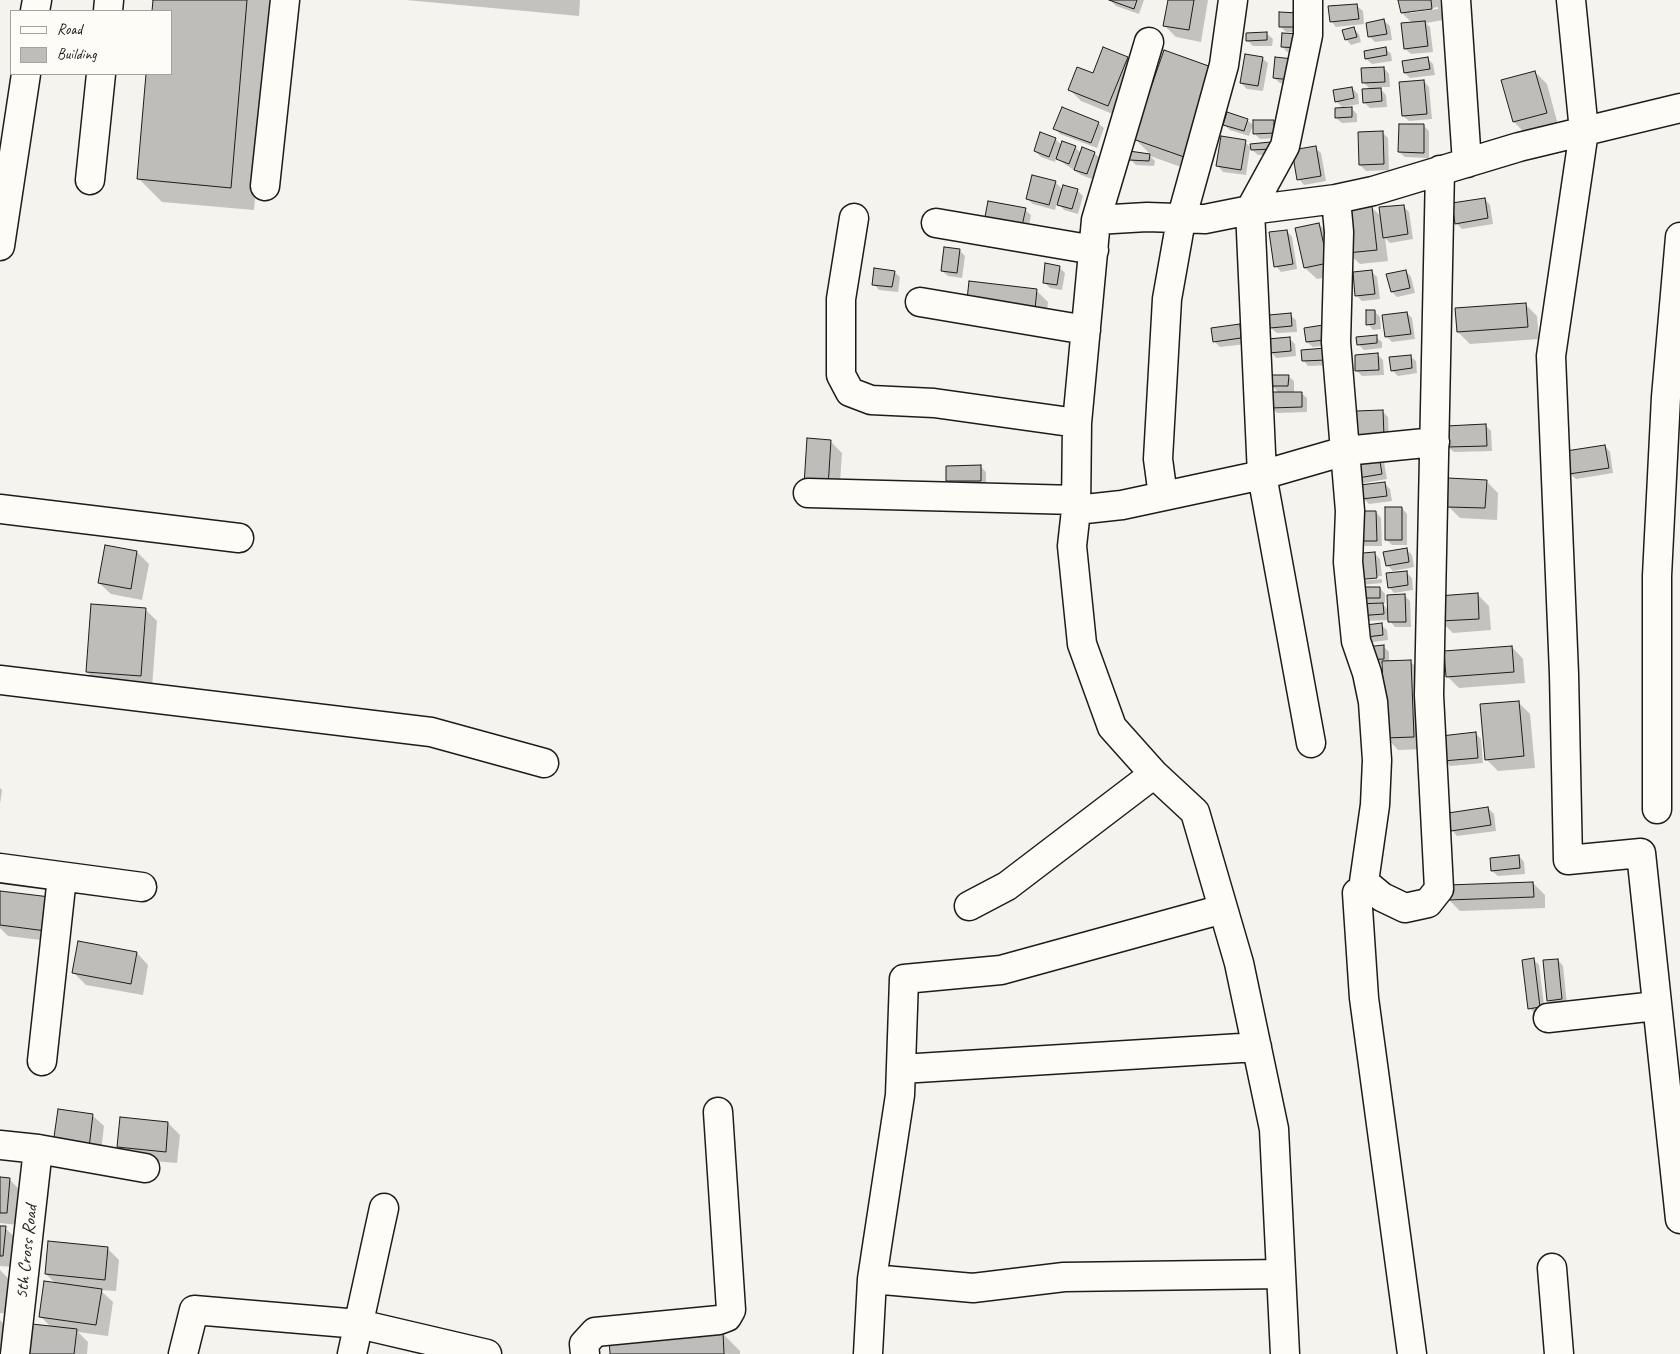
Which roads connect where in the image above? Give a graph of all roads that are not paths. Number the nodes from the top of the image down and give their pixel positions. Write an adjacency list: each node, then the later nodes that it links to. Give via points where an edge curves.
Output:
1 (285, 0): 15 (street)
2 (1233, 0): 20 (street, via 1224,64)
3 (1308, 0): 17 (street, via 1308,35 1285,146)
4 (1456, 0): 12 (street)
5 (1571, 0): 10 (street)
6 (1149, 42): 19 (street)
7 (26, 75): 11 (street)
8 (101, 75): 14 (street)
9 (1680, 108): 10 (street)
10 (1584, 131): 12 (street); 48 (street, via 1551,356 1568,860 1640,853)
11 (7, 153): 23 (street)
12 (1467, 163): 13 (street)
13 (1440, 170): 16 (street); 28 (street)
14 (90, 180)
15 (265, 186)
16 (1336, 199): 17 (street); 29 (street, via 1339,232 1336,342)
17 (1250, 210): 20 (street); 30 (street)
18 (854, 218): 27 (street, via 842,299 841,375 850,392 871,400 934,403)
19 (1096, 220): 20 (street, via 1147,217); 24 (street)
20 (1181, 220): 32 (street, via 1167,299 1160,396 1158,459)
21 (936, 223): 24 (street)
22 (1680, 237): 40 (street, via 1666,397 1657,576)
23 (0, 246)
24 (1094, 250): 26 (street)
25 (920, 302): 26 (street)
26 (1086, 330): 27 (street)
27 (1076, 423): 33 (street)
28 (1435, 442): 29 (street); 29 (street, via 1429,695 1439,888 1428,903 1404,908 1382,897 1364,882 1375,805 1377,760 1374,702 1356,641 1348,562 1350,511)
29 (1345, 451): 30 (street)
30 (1262, 475): 32 (street); 37 (street)
31 (808, 492): 33 (street)
32 (1163, 496): 33 (street, via 1122,505)
33 (1076, 505): 39 (street, via 1072,546 1082,644 1112,727)
34 (0, 509): 35 (street)
35 (239, 538)
36 (0, 680): 38 (street, via 431,732)
37 (1311, 743)
38 (544, 763)
39 (1154, 774): 45 (street, via 1006,886); 46 (street, via 1195,812)
40 (1657, 809)
41 (0, 868): 42 (street)
42 (62, 877): 43 (street); 50 (street)
43 (142, 887)
44 (1356, 893): 69 (street, via 1364,998)
45 (969, 906)
46 (1223, 909): 49 (street, via 1240,963); 51 (street, via 1001,970 904,979)
47 (1548, 1018): 48 (street)
48 (1665, 1018): 57 (street)
49 (1257, 1046): 51 (street); 59 (street, via 1274,1129)
50 (42, 1060)
51 (901, 1069): 60 (street)
52 (718, 1112): 66 (street, via 731,1310 727,1317 719,1320 595,1332 584,1344)
53 (0, 1145): 54 (street)
54 (38, 1150): 55 (street); 62 (street, 5th Cross Road)
55 (144, 1168)
56 (384, 1208): 61 (street)
57 (1680, 1219)
58 (1552, 1268): 70 (street)
59 (1281, 1274): 60 (street, via 1064,1277 973,1288); 68 (street)
60 (872, 1279): 67 (street)
61 (359, 1324): 63 (street, via 194,1310); 64 (street); 65 (street)
62 (15, 1354)
63 (183, 1354)
64 (352, 1354)
65 (488, 1354)
66 (586, 1354)
67 (868, 1354)
68 (1285, 1354)
69 (1412, 1354)
70 (1559, 1354)

